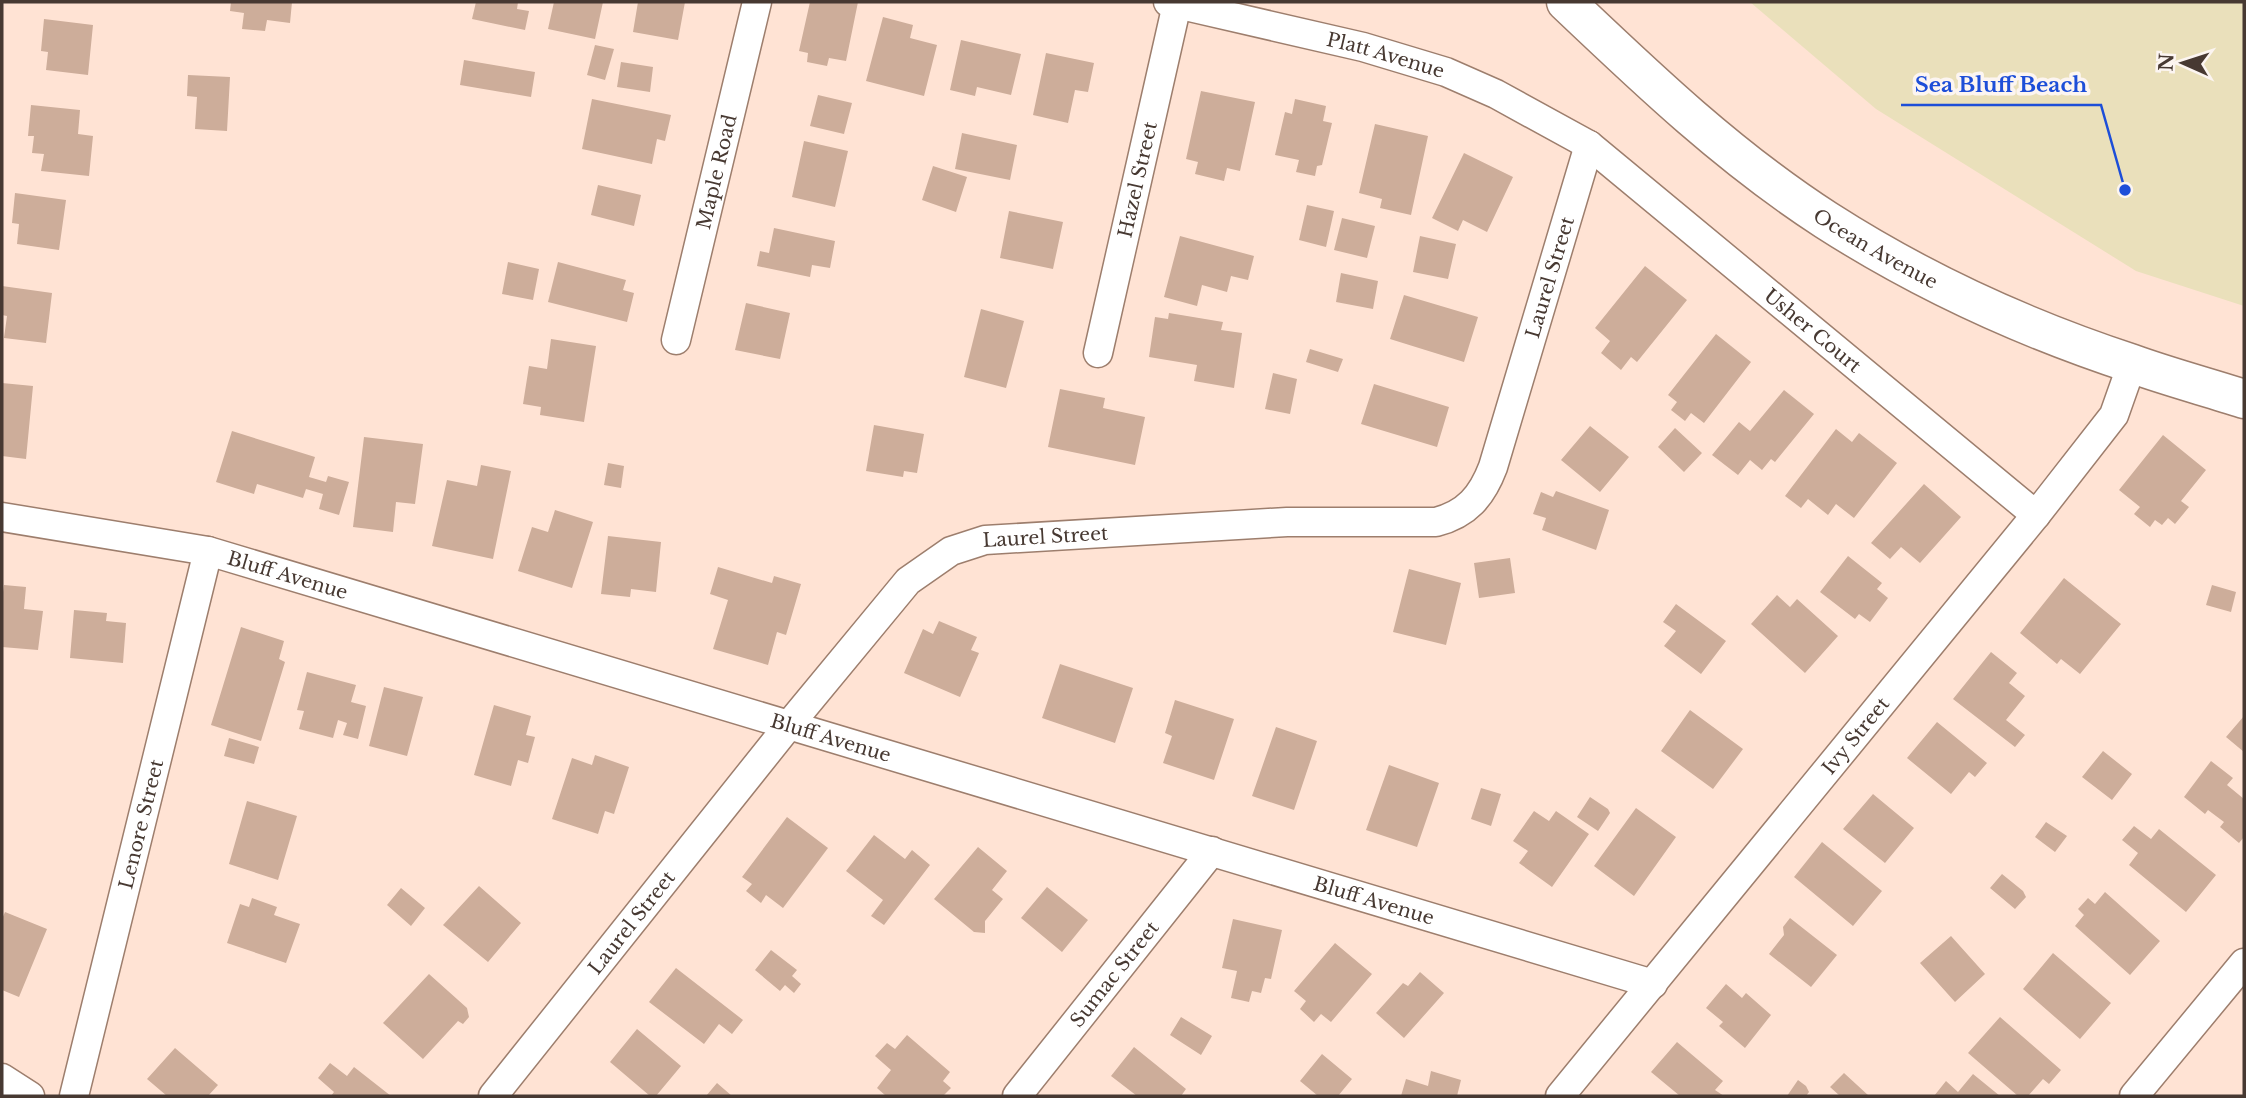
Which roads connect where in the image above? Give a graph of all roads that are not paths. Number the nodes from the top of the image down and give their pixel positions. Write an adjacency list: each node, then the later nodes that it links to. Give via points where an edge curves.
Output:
1 (757, 2): 5 (street, Maple Road)
2 (1566, 2): 7 (main road, Ocean Avenue, via 1747,164 1826,220 1997,312)
3 (1173, 3): 4 (street, Platt Avenue, via 1363,47 1446,72); 6 (street, Hazel Street)
4 (1589, 145): 9 (street, Usher Court); 12 (street, Laurel Street, via 1493,467 1486,485 1465,510 1427,522 1287,522 985,540 951,551 908,581)
5 (676, 340)
6 (1098, 353)
7 (2132, 364): 8 (main road, Ocean Avenue); 9 (street, Ivy Street, via 2114,415)
8 (2244, 399)
9 (2036, 515): 15 (street, Ivy Street)
10 (2, 517): 11 (street, Bluff Avenue)
11 (208, 551): 12 (street, Bluff Avenue); 18 (street, Lenore Street)
12 (789, 725): 13 (street, Bluff Avenue); 19 (street, Laurel Street)
13 (1212, 851): 15 (street, Bluff Avenue); 20 (street, Sumac Street)
14 (2244, 963): 22 (street)
15 (1653, 984): 21 (street, Ivy Street)
16 (2, 1078): 17 (street)
17 (30, 1096)
18 (74, 1096)
19 (493, 1096)
20 (1017, 1096)
21 (1560, 1096)
22 (2134, 1096)

